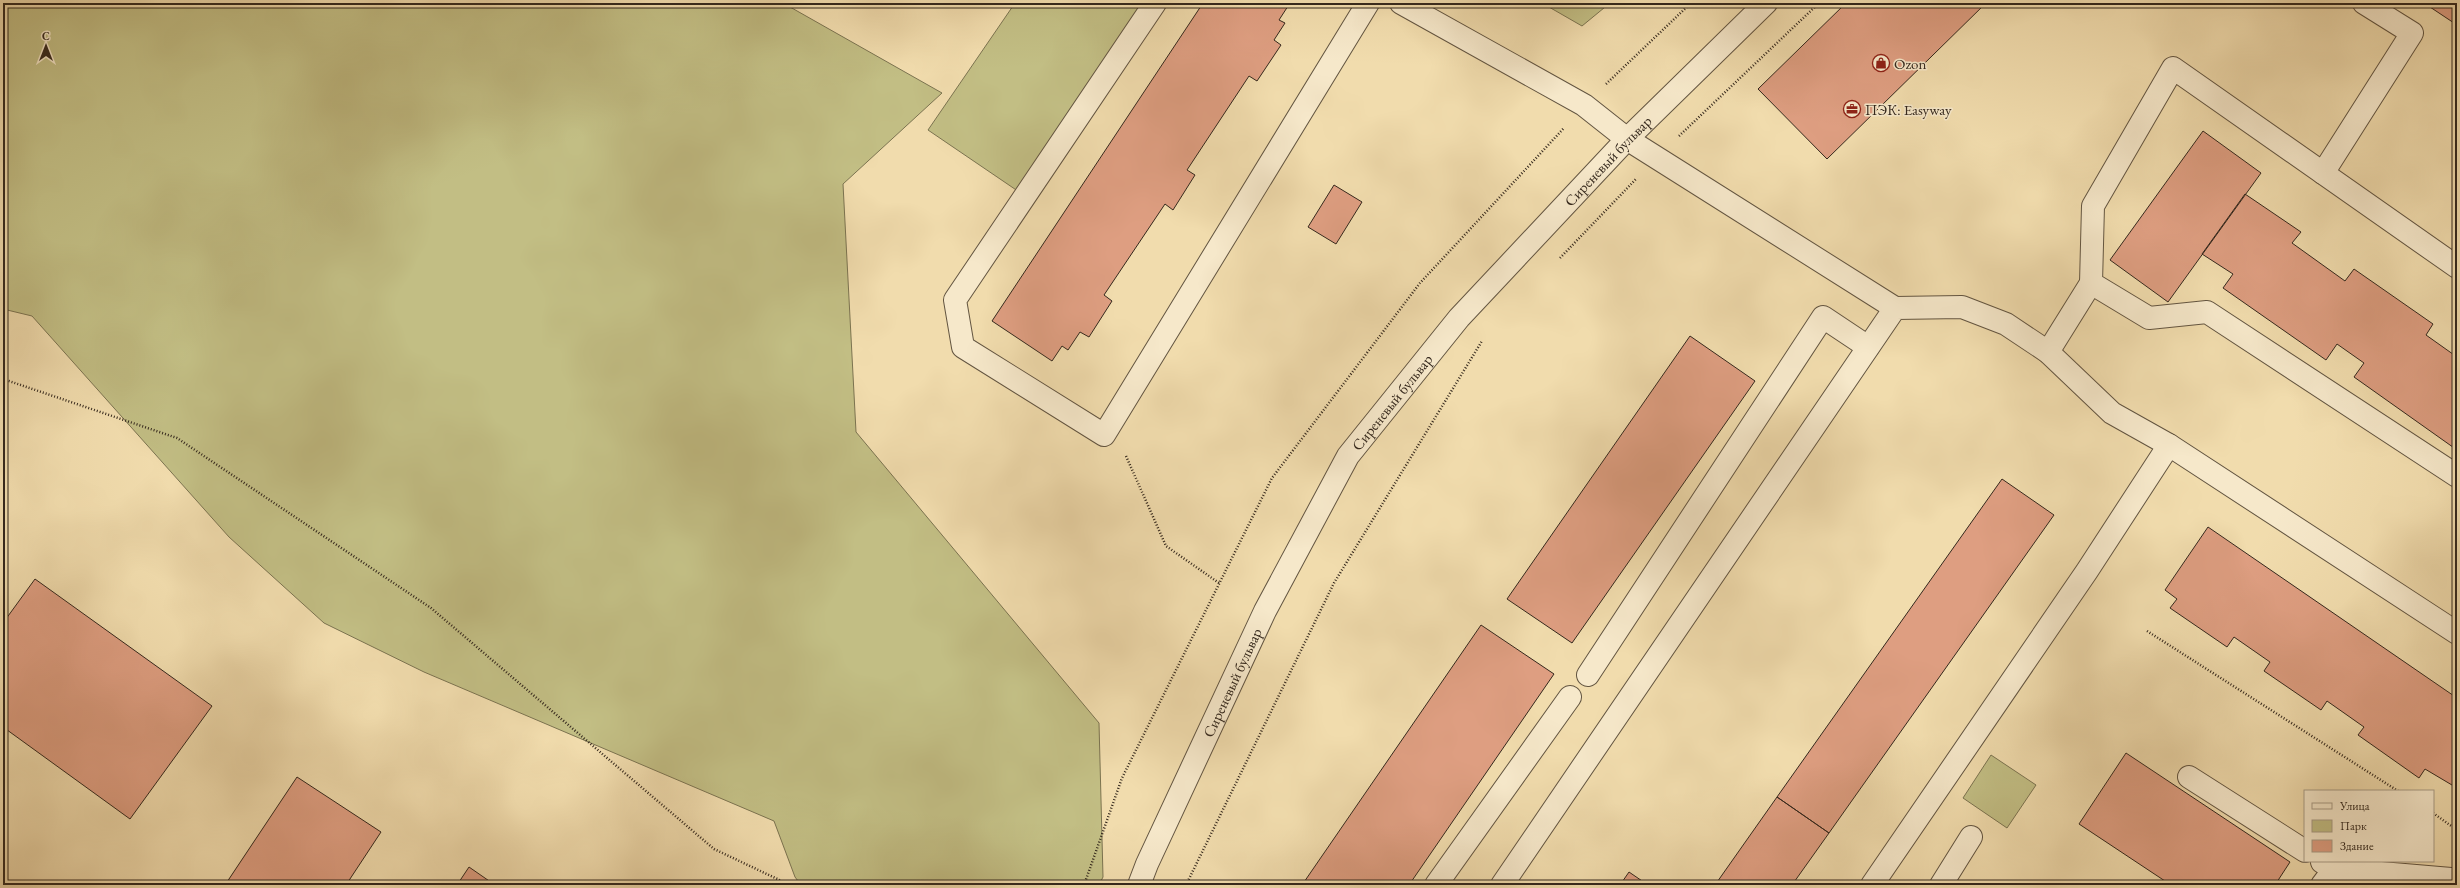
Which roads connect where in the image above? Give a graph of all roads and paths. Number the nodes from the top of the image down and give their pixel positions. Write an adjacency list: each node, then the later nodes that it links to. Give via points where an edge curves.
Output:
1 (1155, 3): 18 (street, via 955,300 963,347)
2 (1368, 3): 18 (street)
3 (1401, 3): 7 (street, via 1584,106)
4 (1766, 3): 7 (street, Сиреневый бульвар)
5 (1819, 3): 8 (path)
6 (2364, 3): 9 (street, via 2412,33)
7 (1627, 139): 8 (street); 35 (street, Сиреневый бульвар, via 1459,318 1348,456 1265,611)
8 (1658, 157): 10 (path); 13 (street)
9 (2323, 173): 11 (street); 12 (street, via 2173,68 2093,206)
10 (1555, 263)
11 (2457, 267)
12 (2091, 283): 16 (street); 20 (street, via 2149,318 2207,312)
13 (1895, 308): 15 (street); 16 (street, via 1962,307 2006,324)
14 (1485, 335): 36 (path, via 1334,583)
15 (1868, 347): 24 (street, via 1823,317); 38 (street)
16 (2048, 352): 19 (street, via 2112,413)
17 (3, 379): 34 (path, via 177,438 431,608 714,849)
18 (1104, 435): 21 (path, via 1126,455 1166,546)
19 (2168, 446): 23 (street); 39 (street, via 2087,571)
20 (2457, 476)
21 (1220, 583)
22 (2147, 631): 27 (path)
23 (2457, 633)
24 (1588, 675)
25 (1570, 697): 37 (street)
26 (2189, 777): 31 (street)
27 (2396, 790)
28 (2434, 814): 29 (path)
29 (2457, 830)
30 (1971, 837): 40 (street)
31 (2304, 850)
32 (2326, 872): 33 (street)
33 (2451, 879)
34 (790, 885)
35 (1139, 885)
36 (1186, 885)
37 (1436, 885)
38 (1502, 885)
39 (1872, 885)
40 (1941, 885)

